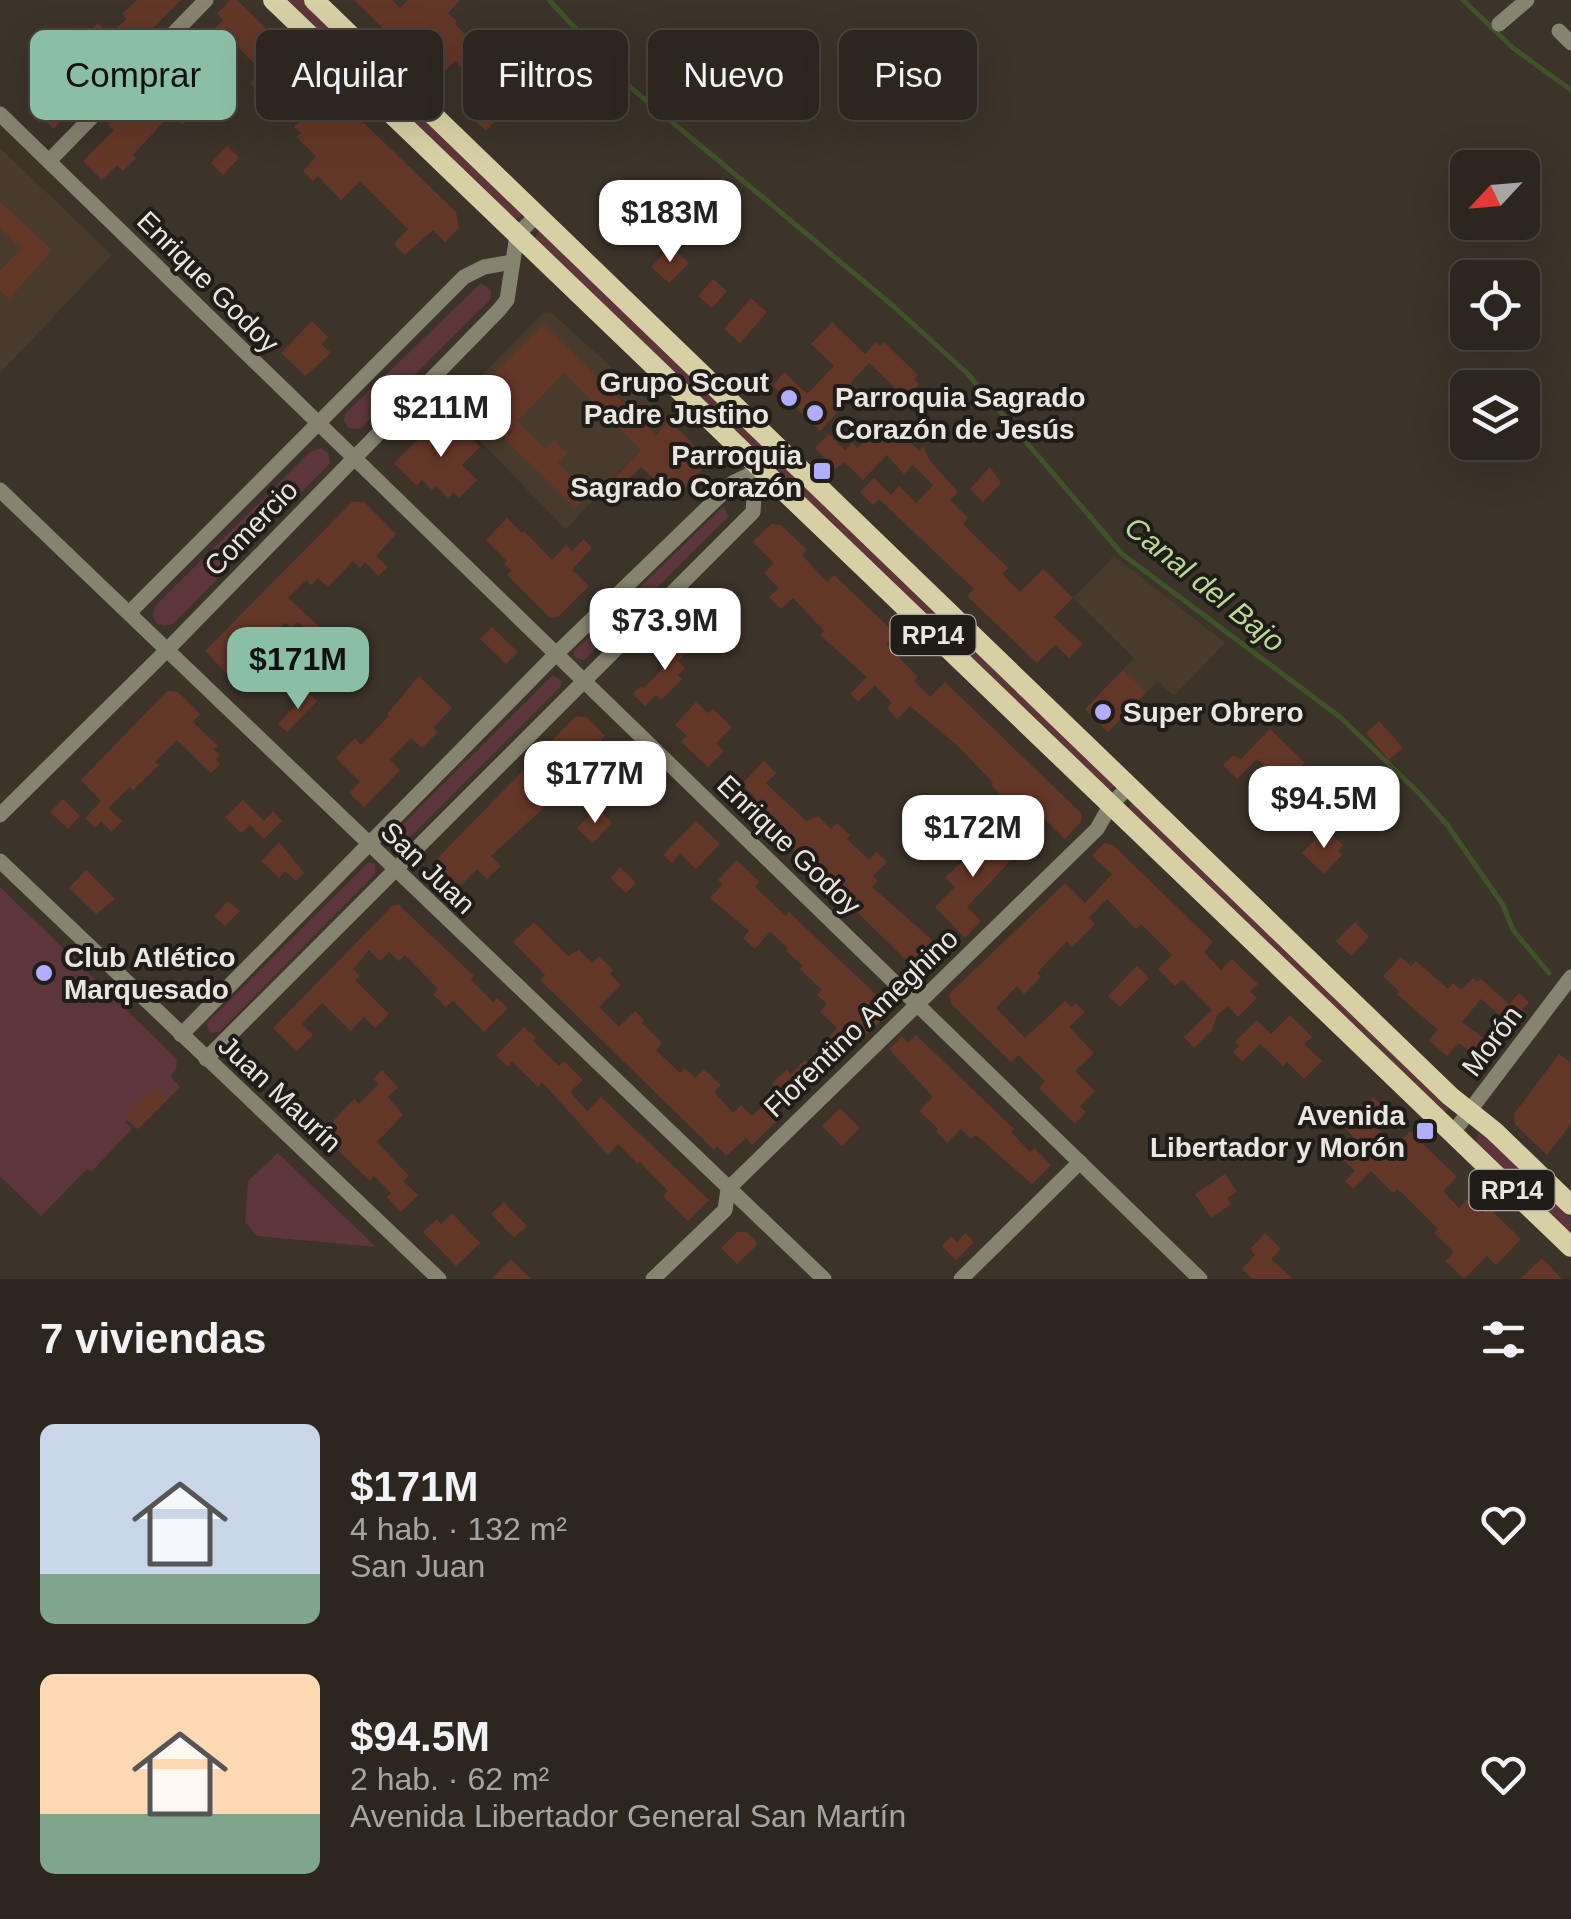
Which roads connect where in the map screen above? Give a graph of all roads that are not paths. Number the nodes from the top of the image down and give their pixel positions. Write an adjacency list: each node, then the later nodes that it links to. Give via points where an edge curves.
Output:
1 (206, 0): 7 (street)
2 (273, 0): 9 (main road, RP14)
3 (314, 0): 8 (main road, RP14)
4 (1527, 0): 5 (street)
5 (1500, 24)
6 (0, 114): 7 (street, Enrique Godoy)
7 (48, 161): 11 (street, Enrique Godoy)
8 (537, 215): 9 (street); 12 (main road, RP14)
9 (517, 236): 10 (street, Comercio); 14 (main road, RP14)
10 (512, 262): 11 (street, Comercio, via 464,277); 13 (street, Comercio, via 507,300)
11 (317, 424): 13 (street, Enrique Godoy); 16 (street, Comercio)
12 (776, 445): 14 (street); 20 (main road, RP14)
13 (352, 458): 17 (street, Comercio); 18 (street, Enrique Godoy)
14 (756, 465): 18 (street); 19 (street, via 752,512); 21 (main road, RP14)
15 (0, 490): 16 (street, San Juan)
16 (129, 614): 17 (street, San Juan)
17 (167, 650): 22 (street, Comercio); 23 (street, San Juan)
18 (555, 654): 19 (street, Enrique Godoy); 23 (street)
19 (583, 682): 25 (street); 27 (street, Enrique Godoy)
20 (1129, 786): 21 (street, Florentino Ameghino); 30 (main road, RP14)
21 (1110, 806): 27 (street, Florentino Ameghino, via 1096,828); 31 (main road, RP14)
22 (0, 815)
23 (367, 844): 25 (street, San Juan); 28 (street)
24 (0, 861): 28 (street, Juan Maurín)
25 (396, 872): 29 (street); 33 (street, San Juan)
26 (1571, 978): 30 (street, Morón)
27 (917, 1002): 32 (street, Enrique Godoy); 33 (street, Florentino Ameghino)
28 (181, 1034): 29 (street, Juan Maurín)
29 (206, 1059): 36 (street, Juan Maurín)
30 (1468, 1114): 31 (street, Morón); 34 (main road, RP14)
31 (1452, 1134): 35 (main road, RP14)
32 (1080, 1162): 39 (street); 40 (street, Enrique Godoy)
33 (728, 1189): 37 (street, Florentino Ameghino, via 725,1210); 38 (street, San Juan)
34 (1571, 1205)
35 (1571, 1247)
36 (439, 1279)
37 (653, 1279)
38 (824, 1279)
39 (961, 1279)
40 (1200, 1279)

